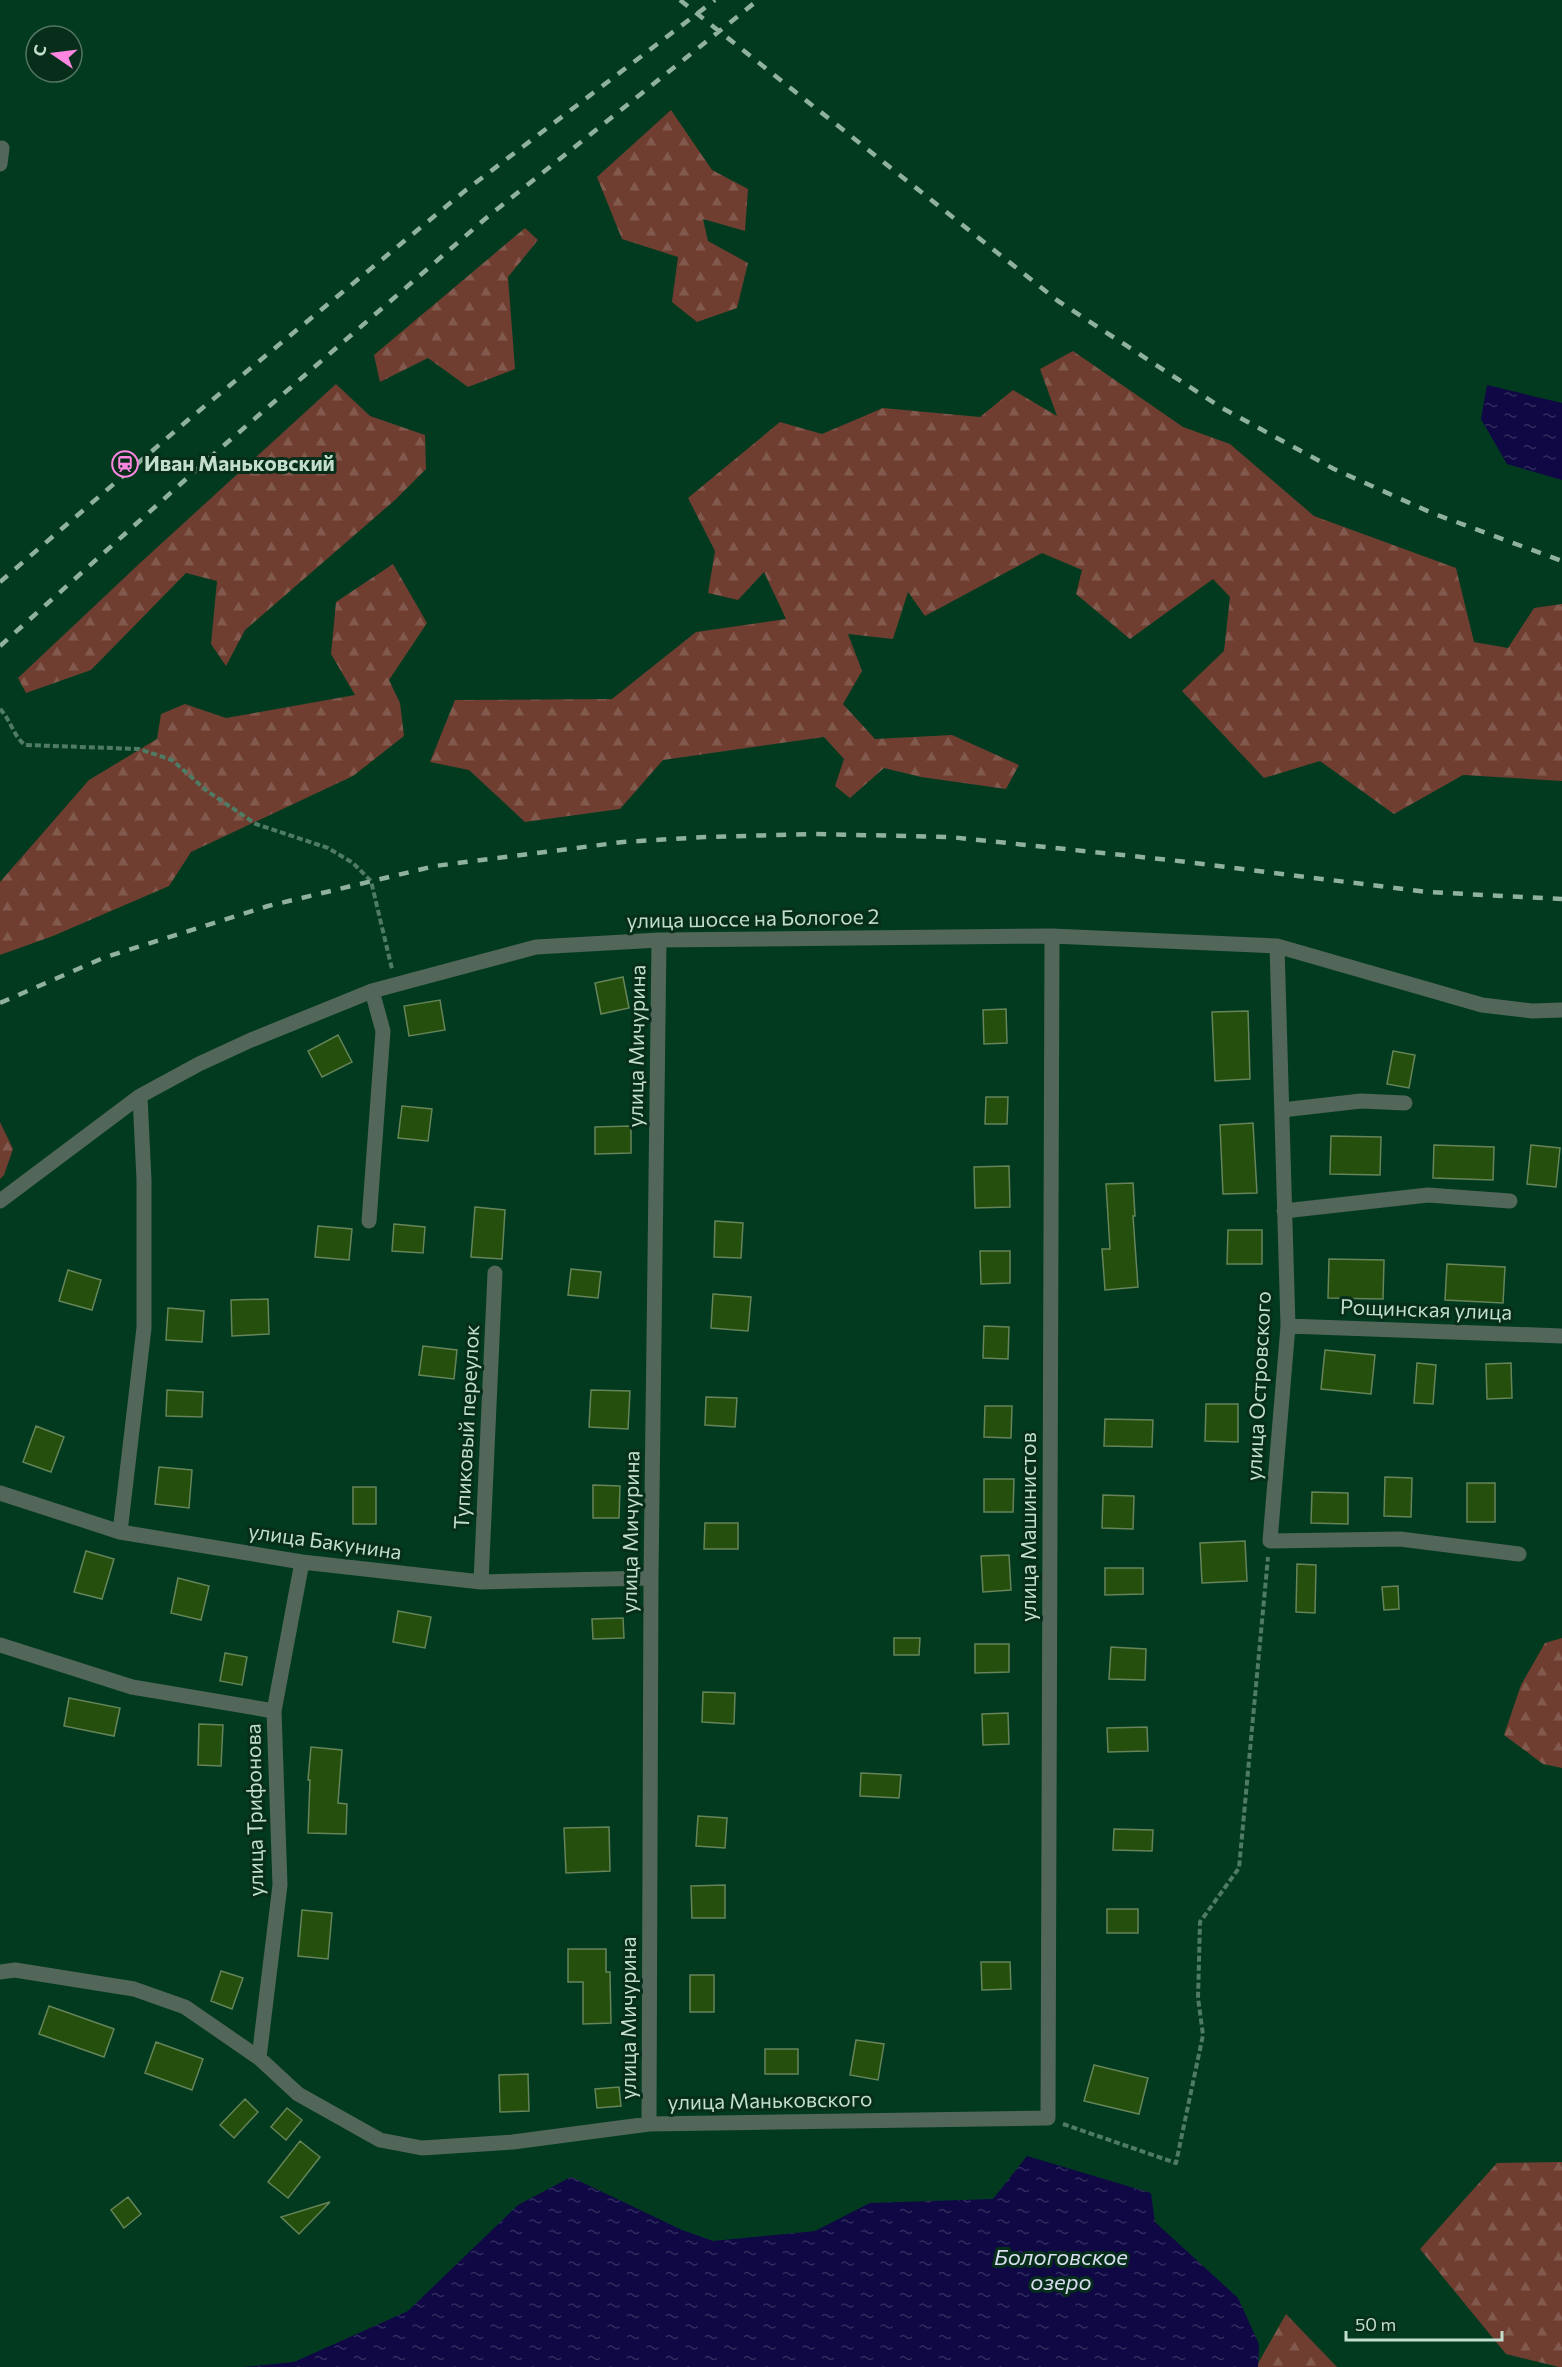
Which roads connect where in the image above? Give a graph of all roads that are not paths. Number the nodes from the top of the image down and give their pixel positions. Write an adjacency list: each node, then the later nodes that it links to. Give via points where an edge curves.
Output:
1 (2, 148): 2 (street)
2 (0, 164)
3 (1052, 936): 4 (street, улица шоссе на Бологое 2); 5 (street, улица шоссе на Бологое 2); 28 (street, улица Машинистов)
4 (659, 940): 6 (street, улица шоссе на Бологое 2, via 536,947); 22 (street, улица Мичурина)
5 (1277, 946): 7 (street, улица шоссе на Бологое 2, via 1482,1005); 10 (street, улица Островского)
6 (372, 992): 8 (street, улица шоссе на Бологое 2, via 250,1040); 14 (street, via 383,1032)
7 (1562, 1010)
8 (140, 1096): 11 (street, улица шоссе на Бологое 2); 19 (street, via 144,1328)
9 (1405, 1102): 10 (street, via 1361,1101)
10 (1282, 1110): 13 (street, улица Островского)
11 (0, 1201)
12 (1510, 1202): 13 (street, via 1428,1195)
13 (1284, 1211): 16 (street, улица Островского)
14 (369, 1221)
15 (495, 1273): 23 (street, Тупиковый переулок)
16 (1288, 1326): 17 (street, Рощинская улица); 20 (street, улица Островского, via 1270,1541 1400,1539)
17 (1562, 1336)
18 (0, 1492): 19 (street, улица Бакунина)
19 (120, 1532): 21 (street, улица Бакунина)
20 (1519, 1554)
21 (302, 1562): 23 (street, улица Бакунина); 25 (street, улица Трифонова)
22 (651, 1578): 23 (street, улица Бакунина); 29 (street, улица Мичурина)
23 (481, 1582)
24 (0, 1645): 25 (street, via 132,1687)
25 (274, 1712): 27 (street, улица Трифонова, via 280,1885)
26 (0, 1972): 27 (street, улица Маньковского, via 15,1970 134,1989 185,2007)
27 (259, 2058): 29 (street, улица Маньковского, via 298,2094 380,2140 422,2148 513,2142)
28 (1048, 2118): 29 (street, улица Маньковского)
29 (650, 2124)

